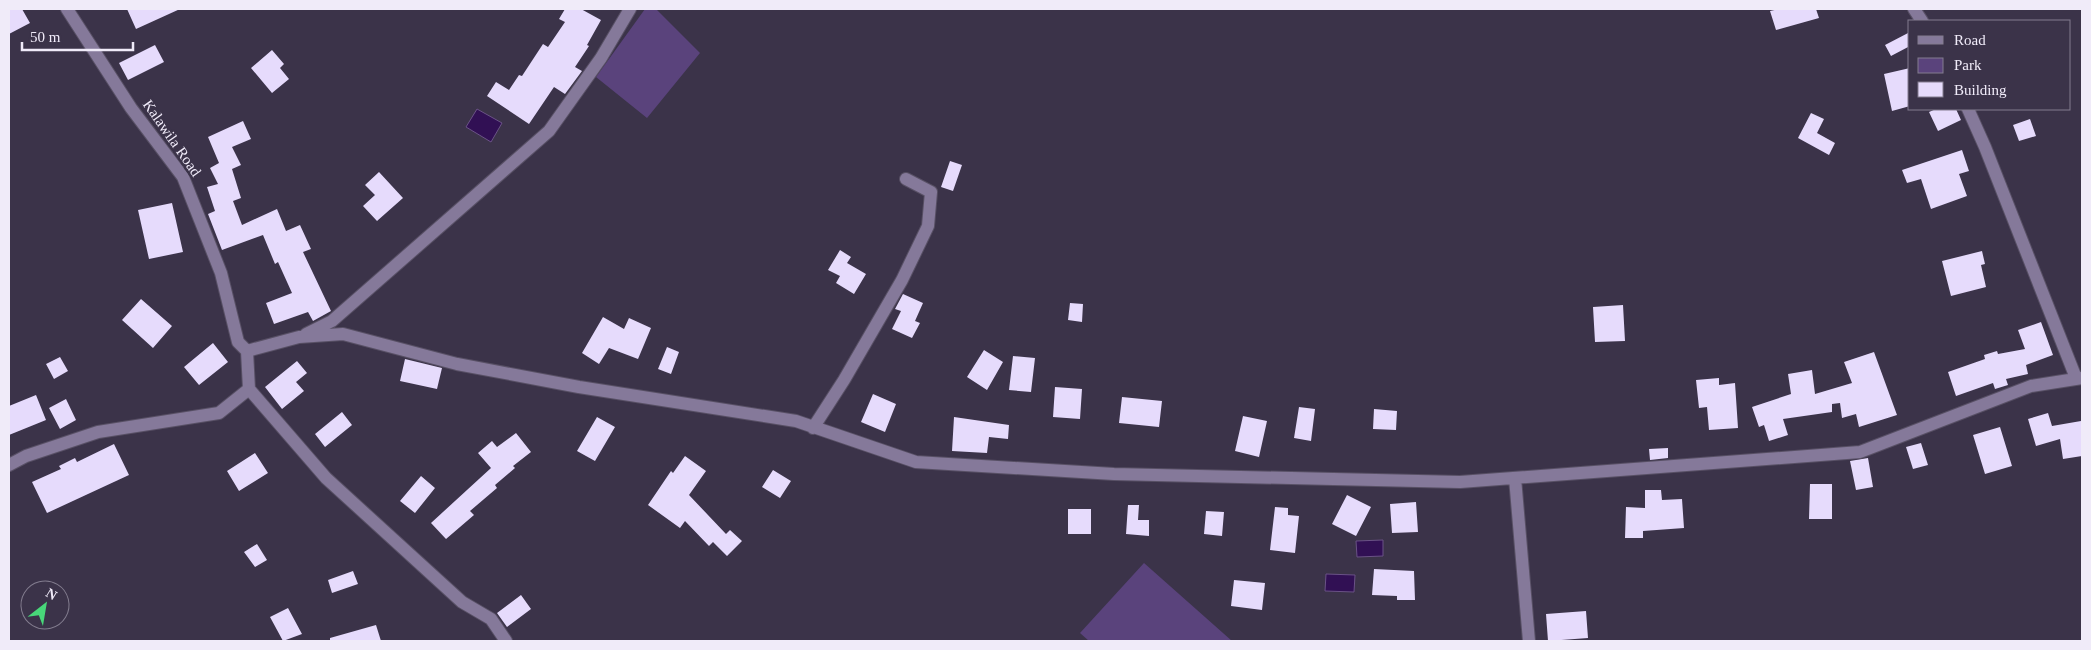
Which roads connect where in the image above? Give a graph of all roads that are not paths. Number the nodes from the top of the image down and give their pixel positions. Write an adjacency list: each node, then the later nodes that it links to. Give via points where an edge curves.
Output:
1 (67, 9): 8 (street, Kalawila Road, via 131,108 183,177 221,273 238,342)
2 (630, 9): 7 (street, via 601,58 549,131 332,321)
3 (1914, 9): 4 (street)
4 (1921, 20)
5 (1968, 110): 9 (street)
6 (906, 179): 11 (street, via 932,192 928,226 902,280)
7 (299, 337): 8 (street); 11 (street, via 343,334 457,364 796,421)
8 (247, 351): 10 (street)
9 (2079, 378): 13 (street, via 2031,386 1860,452)
10 (249, 389): 12 (street, via 219,414 98,432 26,456); 14 (street, via 326,478 462,602 491,619)
11 (813, 428): 13 (street, via 916,462 1114,474 1460,482)
12 (9, 465)
13 (1514, 478): 15 (street)
14 (506, 641)
15 (1529, 641)

